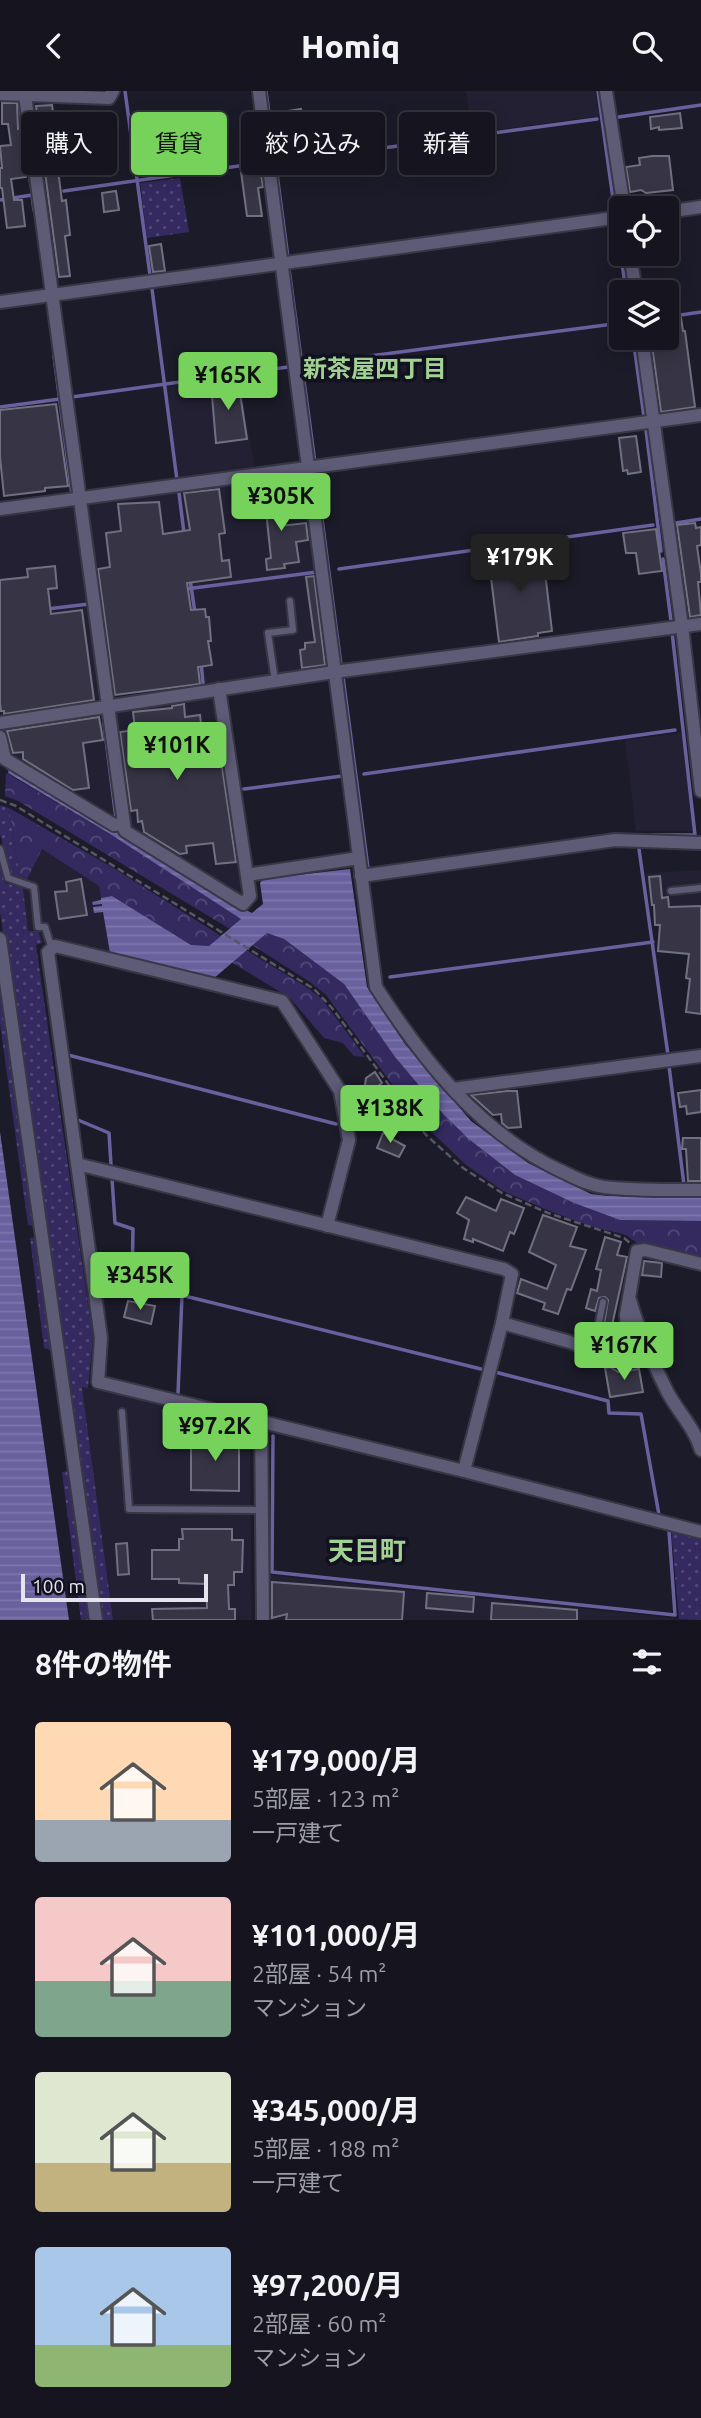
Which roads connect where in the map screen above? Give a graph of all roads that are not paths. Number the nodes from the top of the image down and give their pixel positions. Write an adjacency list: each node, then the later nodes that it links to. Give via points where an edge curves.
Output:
1 (113, 91): 4 (street, via 109,98)
2 (259, 91): 11 (street)
3 (606, 91): 7 (street)
4 (48, 93): 6 (street)
5 (0, 94): 6 (street)
6 (25, 95): 12 (street)
7 (622, 196)
8 (701, 207): 9 (street)
9 (679, 210)
10 (609, 219): 11 (street)
11 (282, 264): 12 (street); 17 (street)
12 (54, 296): 13 (street); 18 (street)
13 (0, 302)
14 (644, 350): 16 (street)
15 (701, 415): 16 (street)
16 (654, 421): 17 (street); 22 (street)
17 (308, 469): 18 (street); 23 (street)
18 (79, 499): 19 (street); 26 (street)
19 (0, 509)
20 (290, 601): 24 (lane, via 293,629 268,633)
21 (701, 624): 22 (street)
22 (682, 626): 23 (street); 29 (street)
23 (334, 672): 24 (street); 33 (street)
24 (275, 681): 25 (street)
25 (219, 689): 26 (street); 34 (street)
26 (109, 705): 27 (street); 30 (street)
27 (0, 723)
28 (0, 737): 30 (street, via 5,759 114,825)
29 (701, 791)
30 (124, 824): 34 (street, via 125,831 243,904 250,896)
31 (701, 843): 35 (street, via 615,840)
32 (0, 849): 39 (lane, via 8,879 34,887 38,927 45,927)
33 (359, 858): 34 (street); 35 (street)
34 (247, 875)
35 (361, 876): 41 (street, via 376,987 409,1037)
36 (701, 888): 37 (lane)
37 (671, 891)
38 (0, 939): 56 (street)
39 (52, 949): 42 (street, via 48,952); 44 (street, via 55,946 282,1002 340,1091 349,1140)
40 (701, 1056): 41 (street)
41 (453, 1089): 43 (street, via 503,1136 539,1161 585,1183)
42 (77, 1164): 44 (street); 51 (street, via 101,1338 98,1382)
43 (701, 1190)
44 (327, 1226): 48 (street, via 504,1269 512,1274)
45 (701, 1264): 46 (street, via 637,1251)
46 (629, 1296): 49 (street, via 630,1362); 52 (street, via 669,1395 696,1434)
47 (603, 1302): 49 (lane)
48 (502, 1324): 49 (street); 53 (street)
49 (593, 1352)
50 (122, 1412): 54 (lane, via 129,1509)
51 (261, 1421): 53 (street); 54 (street)
52 (701, 1450)
53 (464, 1471): 55 (street)
54 (262, 1510): 57 (street)
55 (701, 1532)
56 (96, 1620)
57 (263, 1620)

